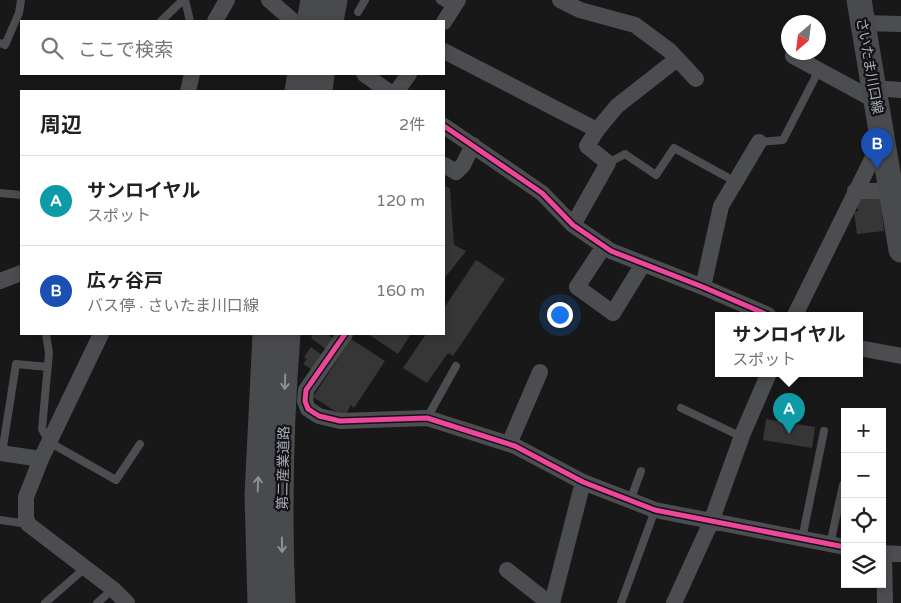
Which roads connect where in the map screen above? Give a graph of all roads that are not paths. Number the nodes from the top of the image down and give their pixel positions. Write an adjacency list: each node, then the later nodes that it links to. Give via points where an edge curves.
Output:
1 (21, 0): 20 (lane, via 5,45)
2 (184, 0): 12 (lane); 13 (lane)
3 (226, 0): 14 (street)
4 (269, 0): 15 (street)
5 (313, 0): 16 (main road)
6 (335, 0): 17 (main road)
7 (365, 0): 11 (lane)
8 (560, 0): 22 (street, via 580,10 634,25)
9 (450, 3): 18 (street)
10 (861, 11): 19 (street); 37 (main road, さいたま川口線)
11 (358, 12)
12 (161, 20)
13 (190, 20)
14 (216, 20)
15 (292, 20)
16 (309, 20)
17 (331, 20)
18 (445, 20)
19 (901, 24)
20 (0, 43)
21 (445, 52): 39 (street)
22 (677, 59): 30 (street); 39 (street, via 617,106)
23 (800, 60): 24 (street)
24 (819, 70): 37 (street); 40 (lane, via 783,140)
25 (192, 75): 31 (street)
26 (300, 75): 32 (main road)
27 (322, 75): 33 (main road)
28 (365, 75): 34 (street)
29 (408, 75): 35 (street)
30 (696, 79)
31 (188, 90)
32 (297, 90)
33 (320, 90)
34 (387, 90)
35 (398, 90)
36 (901, 90): 37 (street)
37 (875, 94): 42 (main road, さいたま川口線)
38 (445, 127): 41 (street)
39 (597, 130): 43 (street, via 587,146)
40 (759, 142): 45 (street)
41 (473, 144): 44 (street, via 456,172); 50 (street, via 542,193)
42 (884, 146): 46 (street, via 875,153); 47 (main road, さいたま川口線)
43 (608, 163): 45 (lane, via 625,154 656,175 674,148); 50 (street)
44 (445, 166)
45 (736, 182): 56 (street, via 722,206)
46 (854, 191): 47 (street); 58 (street)
47 (896, 191): 52 (main road, さいたま川口線)
48 (0, 193): 49 (lane)
49 (20, 195)
50 (574, 226): 51 (street)
51 (604, 246): 53 (street); 53 (street, via 577,288 613,314)
52 (901, 250)
53 (643, 264): 56 (street)
54 (20, 273): 55 (street)
55 (0, 281)
56 (703, 287): 57 (street)
57 (761, 312)
58 (796, 312)
59 (46, 335): 67 (lane)
60 (101, 335): 74 (street)
61 (265, 335): 98 (main road, 第二産業道路, one-way to 61, via 257,496)
62 (288, 335): 99 (main road, 第二産業道路, one-way to 99, via 281,498)
63 (344, 335): 71 (street, via 306,390 308,409 319,416 340,421)
64 (863, 349): 65 (street)
65 (901, 356)
66 (456, 366): 71 (lane)
67 (48, 367): 74 (lane, via 42,429); 77 (lane, via 16,364)
68 (540, 372): 76 (street)
69 (767, 377): 73 (street)
70 (681, 408): 73 (lane)
71 (427, 418): 76 (street)
72 (824, 431): 87 (lane)
73 (742, 437): 85 (street)
74 (49, 442): 75 (lane, via 116,480); 78 (street)
75 (140, 444)
76 (508, 444): 80 (street)
77 (1, 453): 78 (street)
78 (41, 459): 86 (street, via 26,497)
79 (641, 471): 82 (lane)
80 (583, 482): 82 (street); 100 (street)
81 (842, 498): 88 (lane)
82 (630, 501): 83 (street)
83 (655, 510): 85 (street); 101 (lane)
84 (0, 520): 86 (lane)
85 (711, 522): 87 (street); 102 (street)
86 (28, 524): 91 (street)
87 (802, 539): 88 (street)
88 (837, 546)
89 (886, 554): 90 (street)
90 (901, 554)
91 (84, 568): 94 (street); 95 (lane)
92 (507, 570): 100 (street)
93 (884, 588): 103 (street)
94 (113, 590): 96 (lane); 97 (street)
95 (45, 603)
96 (98, 603)
97 (127, 603)
98 (260, 603)
99 (284, 603)
100 (550, 603)
101 (621, 603)
102 (674, 603)
103 (885, 603)

